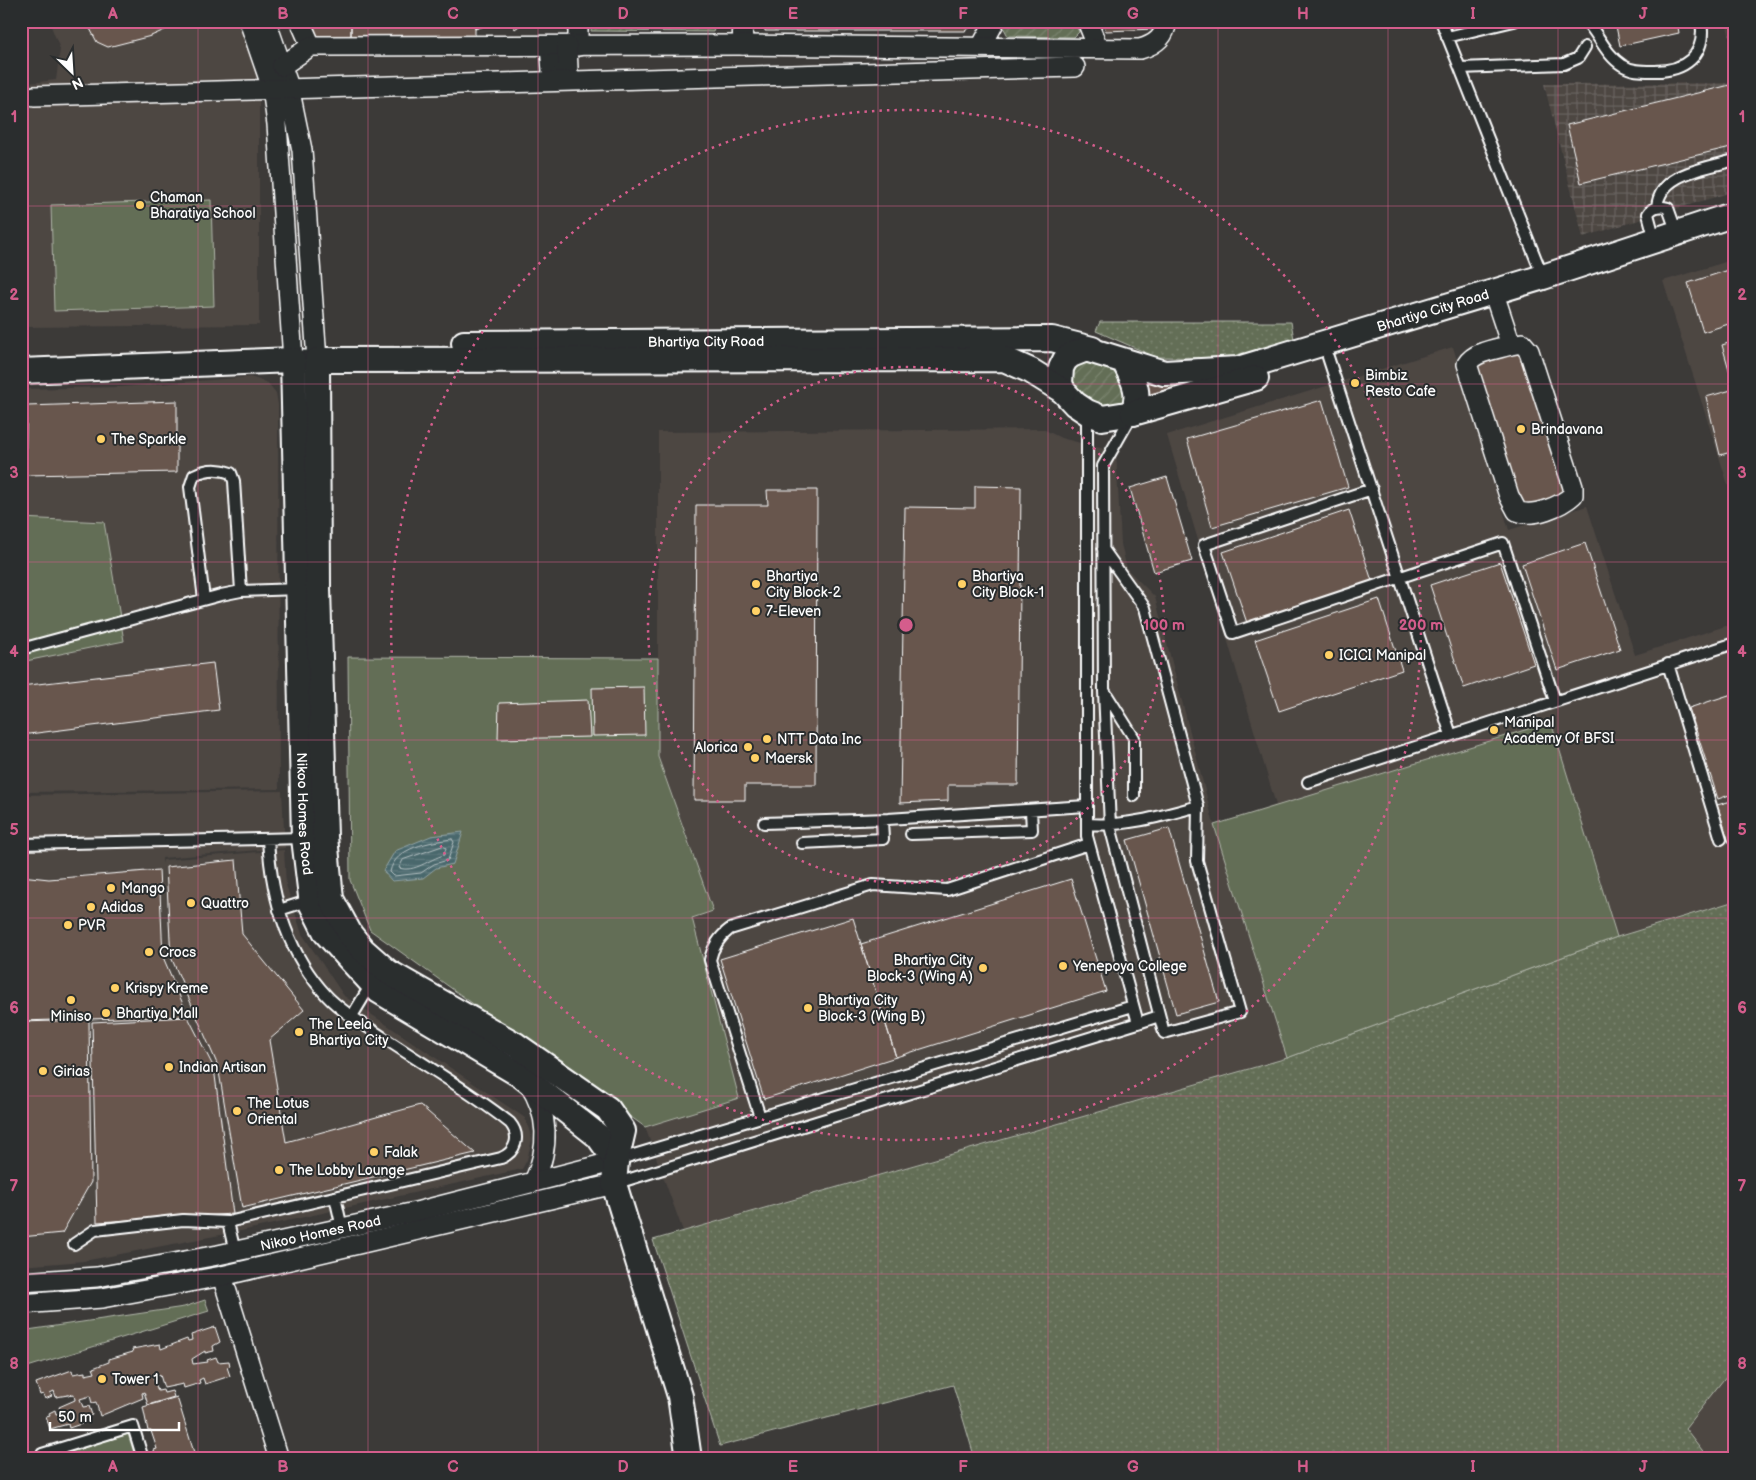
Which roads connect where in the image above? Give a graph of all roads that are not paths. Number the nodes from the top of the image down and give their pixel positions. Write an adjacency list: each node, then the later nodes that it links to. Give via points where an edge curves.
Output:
1 (249, 21): 24 (street)
2 (266, 21): 20 (street)
3 (300, 21): 15 (street)
4 (578, 21): 16 (street)
5 (742, 21): 14 (street)
6 (995, 21): 18 (street)
7 (1087, 21): 19 (street)
8 (1168, 21): 19 (street, via 1161,38 1148,47)
9 (1441, 21): 13 (lane)
10 (1514, 21): 13 (lane)
11 (1586, 21): 12 (lane, via 1598,34 1607,52 1622,66 1634,70 1668,71 1684,66 1696,55 1703,35)
12 (1701, 21)
13 (1446, 37): 22 (lane)
14 (743, 45): 16 (street); 18 (street)
15 (311, 46): 16 (street); 20 (street)
16 (565, 46): 23 (street, via 568,69)
17 (1585, 46): 22 (lane, via 1578,58 1564,64)
18 (981, 47): 19 (street)
19 (1098, 48)
20 (282, 66): 24 (street)
21 (1075, 67): 23 (street)
22 (1460, 68): 31 (lane)
23 (556, 80): 24 (street)
24 (281, 88): 25 (street); 35 (street, via 280,148); 36 (street, via 302,150)
25 (34, 96)
26 (1734, 160): 27 (lane, via 1671,181 1662,189)
27 (1657, 207): 30 (lane, via 1668,208); 30 (lane, via 1650,210 1647,218)
28 (1735, 214): 30 (street, Bhartiya City Road)
29 (1735, 228): 32 (street, Bhartiya City Road)
30 (1666, 237): 31 (street, Bhartiya City Road)
31 (1543, 277): 39 (street, Bhartiya City Road, via 1238,370 1164,373)
32 (1497, 303): 33 (street); 37 (street, Bhartiya City Road)
33 (1511, 345): 33 (street, via 1470,358 1467,364 1512,505 1530,514 1566,501 1573,496 1573,487 1529,351 1522,343)
34 (1094, 350): 36 (street, Bhartiya City Road, via 1052,339); 39 (street, Bhartiya City Road); 41 (street, via 1078,351 1065,360 1060,375)
35 (292, 352): 36 (street); 38 (street); 40 (street); 47 (street, Nikoo Homes Road)
36 (317, 352): 41 (street, Bhartiya City Road, via 1004,359 1031,371); 47 (street, Nikoo Homes Road)
37 (1328, 357): 43 (street, Bhartiya City Road); 44 (lane)
38 (21, 358)
39 (1125, 363): 43 (street, via 1137,388 1138,402)
40 (21, 371)
41 (1062, 391): 42 (street, Bhartiya City Road)
42 (1087, 412): 43 (street, Bhartiya City Road, via 1102,418); 58 (lane)
43 (1133, 413): 45 (lane, via 1103,466)
44 (1372, 489): 46 (lane); 46 (lane, via 1204,545 1233,633)
45 (1103, 549): 53 (lane); 59 (lane, via 1145,608)
46 (1401, 577): 54 (lane, via 1503,543); 55 (lane)
47 (307, 588): 48 (lane); 66 (street, Nikoo Homes Road)
48 (241, 591): 49 (lane); 49 (lane, via 234,481 231,474 221,469 202,471 194,475 190,487)
49 (204, 599): 51 (lane)
50 (1735, 642): 52 (lane)
51 (21, 649)
52 (1668, 664): 54 (lane); 68 (lane)
53 (1104, 691): 57 (lane, via 1134,738); 64 (lane)
54 (1555, 701): 55 (lane)
55 (1451, 735): 56 (lane)
56 (1308, 782)
57 (1134, 796)
58 (1086, 806): 60 (lane); 63 (lane)
59 (1198, 806): 64 (lane); 77 (lane, via 1197,861 1240,1012 1164,1033)
60 (1031, 810): 61 (lane); 65 (lane, via 1032,830)
61 (882, 820): 62 (lane); 70 (lane, via 883,839)
62 (764, 823)
63 (1087, 824): 64 (lane); 71 (lane)
64 (1110, 826): 77 (lane)
65 (911, 834)
66 (314, 838): 67 (lane); 72 (street, Nikoo Homes Road); 81 (street, Nikoo Homes Road, via 332,899 350,934 363,950 388,972 516,1045 608,1109 623,1131)
67 (268, 839): 69 (lane); 73 (lane, via 272,885)
68 (1721, 839)
69 (21, 844)
70 (802, 844)
71 (1089, 844): 75 (lane); 80 (lane, via 947,890 873,885 724,933 714,946 710,960)
72 (311, 900): 73 (lane); 74 (street, Nikoo Homes Road, via 326,934)
73 (279, 910): 76 (lane, via 306,969 328,997)
74 (372, 984): 76 (lane); 79 (street, Nikoo Homes Road)
75 (1133, 1006): 78 (lane); 80 (lane)
76 (352, 1016): 83 (lane, via 506,1119 514,1128 516,1139 512,1151 501,1158)
77 (1160, 1016): 78 (lane)
78 (1138, 1023): 81 (lane)
79 (526, 1080): 81 (street, Nikoo Homes Road, via 598,1136); 82 (street, via 539,1102 546,1126 544,1154)
80 (760, 1117): 81 (lane)
81 (615, 1172): 82 (street, Nikoo Homes Road); 88 (street, Nikoo Homes Road); 95 (street, via 680,1396)
82 (534, 1182): 85 (street, Nikoo Homes Road)
83 (335, 1197): 84 (lane); 85 (lane)
84 (228, 1222): 86 (lane, via 183,1220 95,1230); 87 (lane)
85 (334, 1230): 87 (street, Nikoo Homes Road); 88 (street)
86 (74, 1244)
87 (235, 1252): 90 (street, Nikoo Homes Road, via 97,1277)
88 (329, 1252): 89 (street, Nikoo Homes Road)
89 (222, 1276): 91 (street, Nikoo Homes Road, via 102,1298); 94 (street)
90 (21, 1282)
91 (21, 1304)
92 (42, 1454): 93 (lane, via 134,1426)
93 (143, 1459)
94 (279, 1459)
95 (689, 1459)

